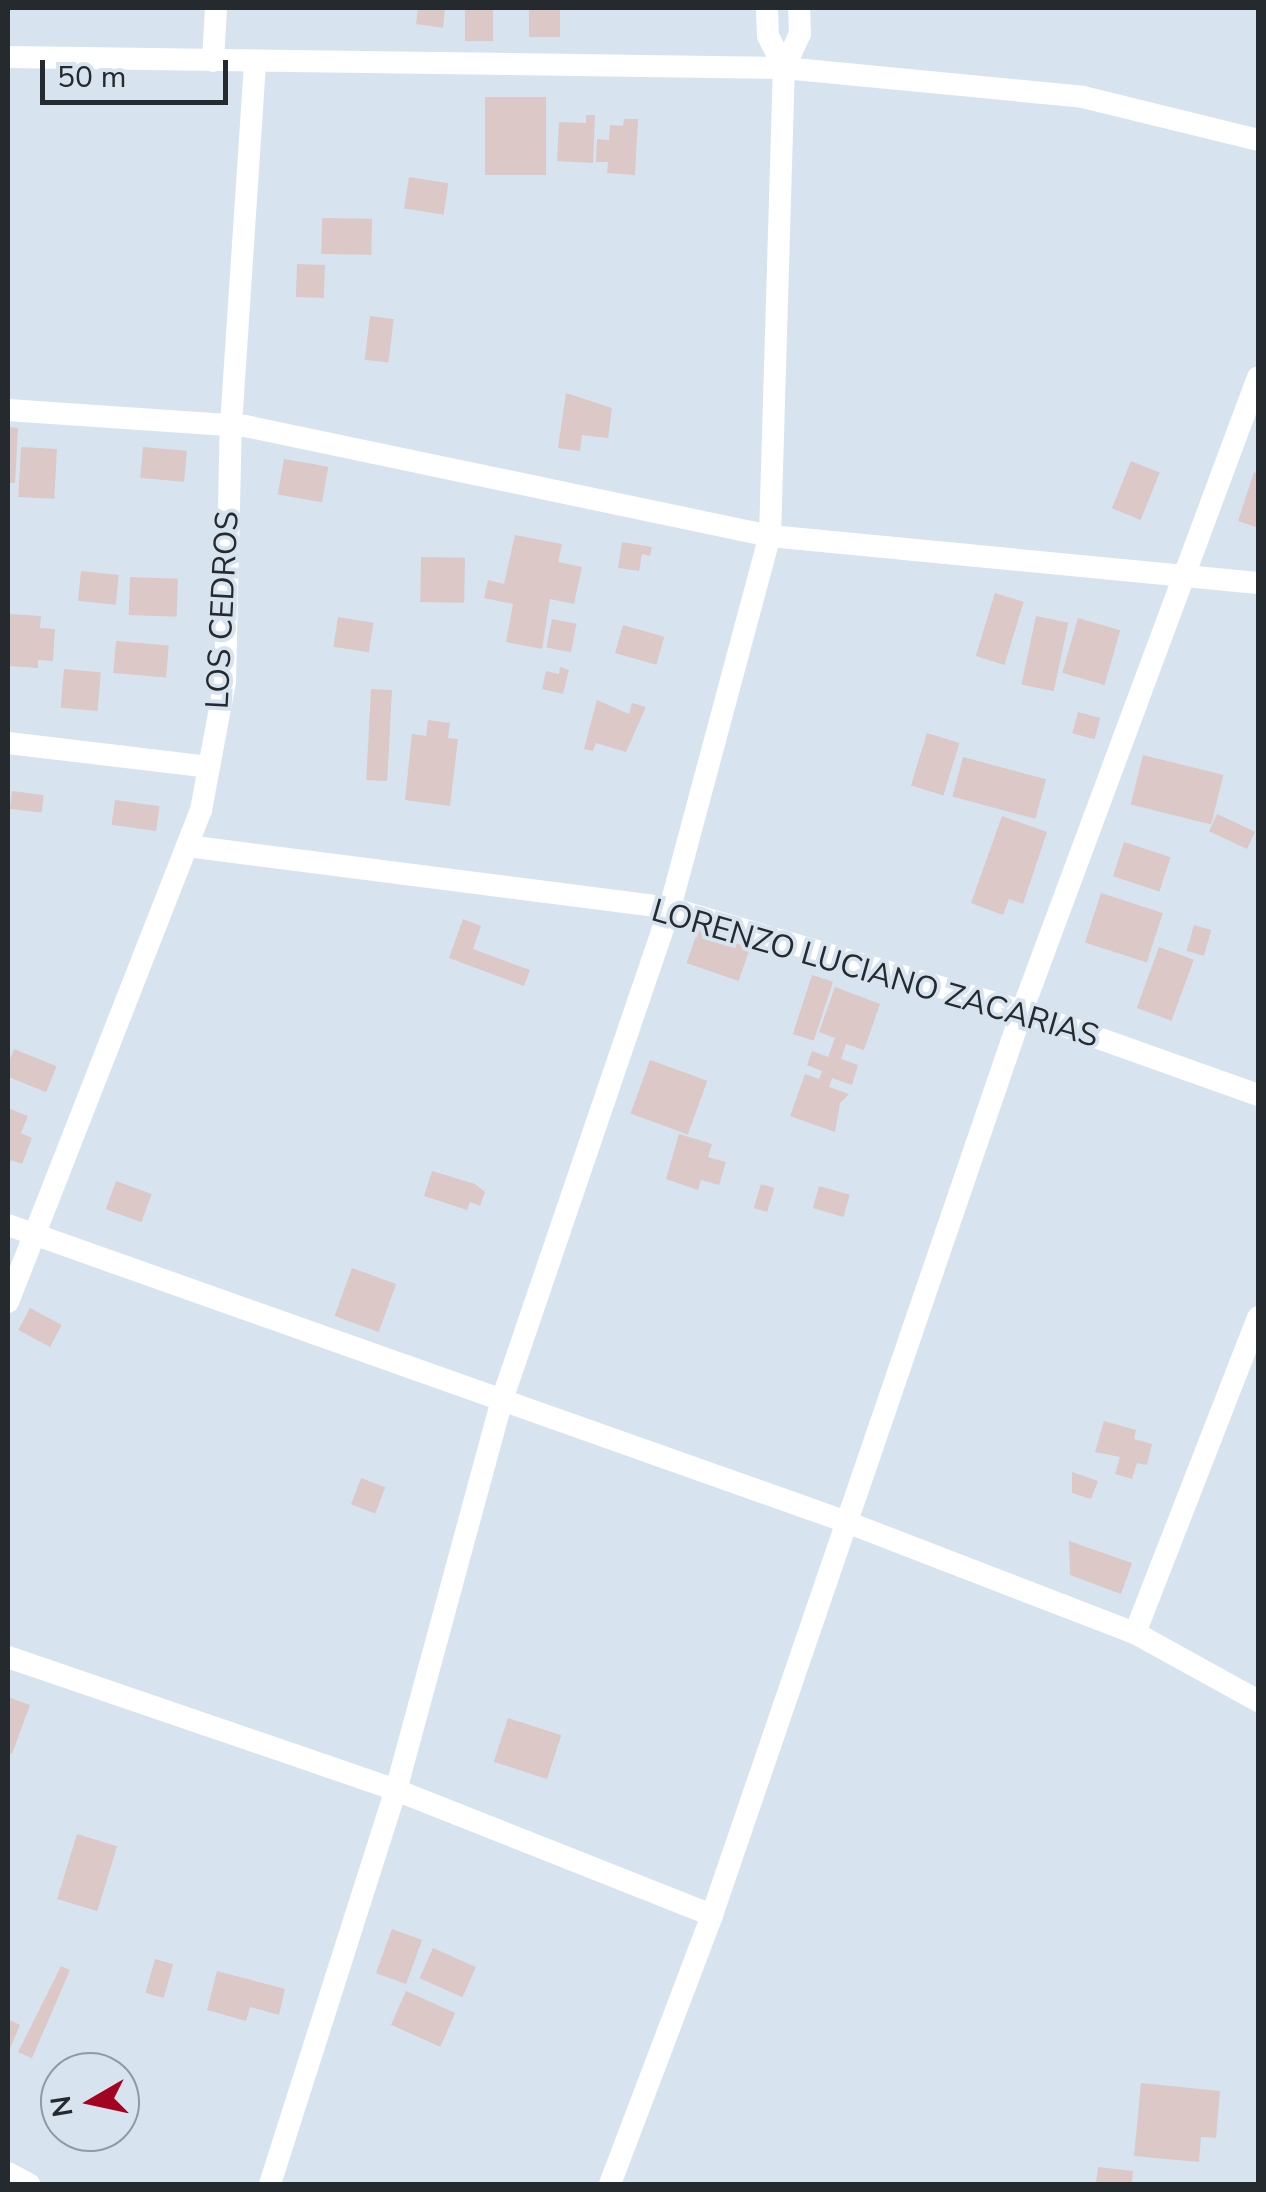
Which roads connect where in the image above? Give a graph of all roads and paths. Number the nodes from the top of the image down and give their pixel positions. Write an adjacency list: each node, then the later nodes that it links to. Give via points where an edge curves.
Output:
1 (216, 8): 5 (street)
2 (767, 8): 7 (street, via 768,36)
3 (799, 8): 7 (street, via 800,34)
4 (8, 57): 5 (street)
5 (213, 60): 6 (street)
6 (256, 61): 7 (street); 11 (street, LOS CEDROS)
7 (784, 68): 8 (street, via 1083,97); 12 (street)
8 (1258, 140)
9 (1258, 378): 13 (street)
10 (8, 410): 11 (street)
11 (231, 426): 12 (street); 16 (street, LOS CEDROS, via 225,682)
12 (770, 536): 13 (street); 18 (street)
13 (1184, 576): 14 (street); 19 (street)
14 (1258, 582)
15 (8, 743): 16 (street)
16 (209, 767): 17 (street, LOS CEDROS)
17 (187, 846): 18 (street, LORENZO LUCIANO ZACARIAS); 22 (street, LOS CEDROS)
18 (670, 908): 19 (street, LORENZO LUCIANO ZACARIAS); 25 (street)
19 (1022, 1011): 20 (street, LORENZO LUCIANO ZACARIAS); 26 (street)
20 (1258, 1095)
21 (8, 1225): 22 (street)
22 (34, 1234): 23 (street, LOS CEDROS); 25 (street)
23 (8, 1302)
24 (1258, 1317): 27 (street)
25 (502, 1397): 26 (street); 30 (street)
26 (844, 1521): 27 (street); 31 (street)
27 (1136, 1633): 29 (street)
28 (8, 1657): 30 (street)
29 (1258, 1700)
30 (396, 1790): 31 (street); 34 (street)
31 (712, 1915): 35 (street)
32 (8, 2174): 33 (street)
33 (29, 2184)
34 (270, 2184)
35 (610, 2184)

